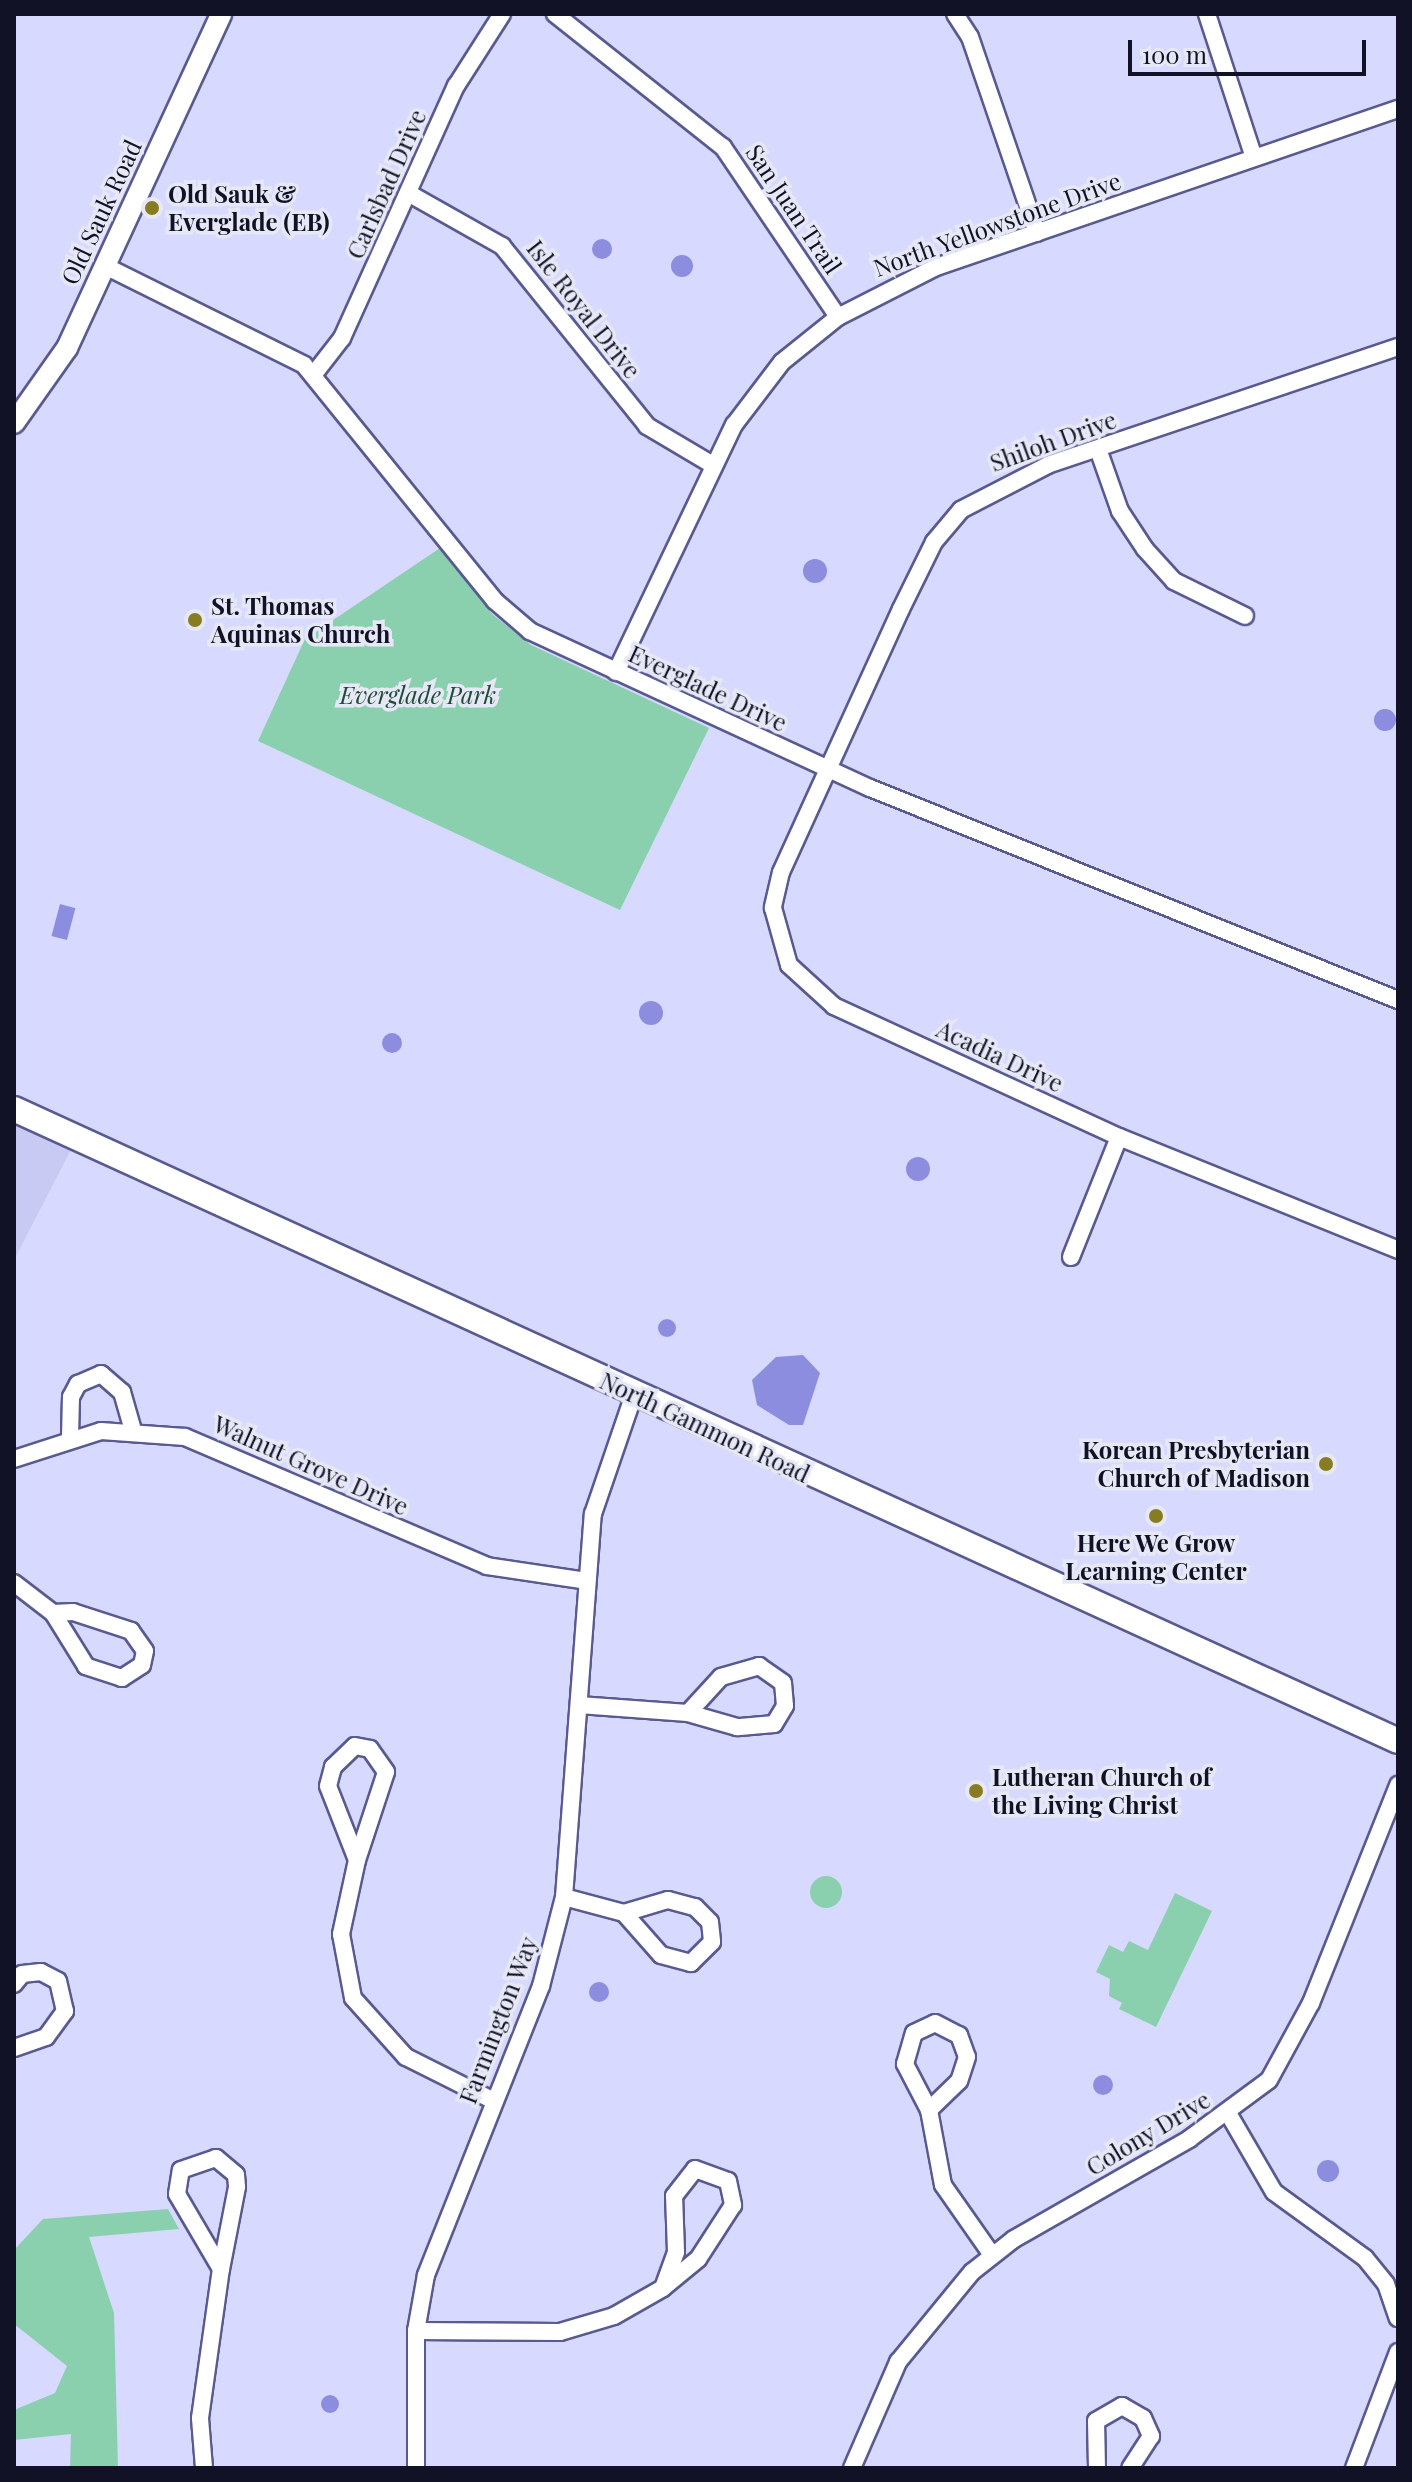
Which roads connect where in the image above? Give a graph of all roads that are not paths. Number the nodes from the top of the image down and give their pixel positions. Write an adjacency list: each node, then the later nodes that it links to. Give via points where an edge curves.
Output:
1 (221, 14): 10 (street, Old Sauk Road)
2 (502, 14): 8 (street, Carlsbad Drive, via 474,52)
3 (555, 14): 11 (street, San Juan Trail, via 723,147)
4 (955, 14): 9 (street, via 970,37)
5 (1207, 14): 7 (street)
6 (1398, 109): 7 (street, North Yellowstone Drive)
7 (1254, 158): 9 (street, North Yellowstone Drive)
8 (408, 193): 13 (street, Carlsbad Drive, via 342,338); 16 (street, Isle Royal Drive, via 502,246 647,426)
9 (1037, 233): 11 (street, North Yellowstone Drive, via 900,282)
10 (105, 266): 13 (street, Everglade Drive, via 254,335); 14 (street, Old Sauk Road, via 57,366)
11 (838, 317): 16 (street, North Yellowstone Drive, via 761,385)
12 (1398, 347): 15 (street, Shiloh Drive)
13 (314, 374): 18 (street, Everglade Drive, via 495,601 530,631)
14 (14, 423)
15 (1098, 449): 17 (street, via 1120,511 1145,549 1174,581); 19 (street, Shiloh Drive, via 1004,482 948,523)
16 (713, 465): 18 (street, North Yellowstone Drive)
17 (1245, 616)
18 (616, 672): 19 (street, Everglade Drive)
19 (827, 769): 20 (street, Everglade Drive); 22 (street, Acadia Drive, via 776,889 776,935 797,976 834,1006)
20 (1398, 1000)
21 (14, 1109): 25 (main road, North Gammon Road)
22 (1119, 1137): 23 (street, Acadia Drive); 24 (street)
23 (1398, 1250)
24 (1071, 1257)
25 (634, 1394): 29 (street, Farmington Way, via 600,1483); 34 (main road, North Gammon Road)
26 (133, 1430): 27 (street, Walnut Grove Drive); 27 (street, via 122,1392 101,1374 78,1384 71,1397); 29 (street, Walnut Grove Drive, via 229,1453 487,1566)
27 (70, 1437): 28 (street, Walnut Grove Drive)
28 (14, 1459)
29 (587, 1581): 32 (street, Farmington Way)
30 (14, 1583): 31 (street)
31 (53, 1613): 31 (street, via 97,1674 122,1678 142,1665 143,1646 117,1622)
32 (579, 1705): 33 (street); 37 (street, Farmington Way)
33 (688, 1713): 33 (street, via 767,1728 786,1698 780,1679 750,1666 721,1677)
34 (1398, 1741)
35 (1398, 1785): 43 (street, Colony Drive, via 1383,1837 1288,2052 1260,2089)
36 (357, 1860): 36 (street, via 386,1772 370,1749 355,1746 333,1767 328,1786); 41 (street, via 341,1934 353,1998 406,2057)
37 (564, 1897): 38 (street); 41 (street, Farmington Way, via 541,1986)
38 (624, 1913): 38 (street, via 678,1964 701,1958 712,1942 710,1922 687,1903)
39 (14, 1984): 40 (street, via 22,1974 41,1972 58,1981 65,2011 46,2037)
40 (14, 2048)
41 (494, 2101): 48 (street, Farmington Way, via 431,2257)
42 (929, 2110): 42 (street, via 959,2081 967,2057 959,2035 935,2023 914,2033 905,2064); 44 (street, via 943,2185)
43 (1228, 2113): 44 (street, Colony Drive); 47 (street, via 1274,2192 1365,2258 1386,2284)
44 (992, 2255): 52 (street, Colony Drive, via 905,2352)
45 (221, 2269): 45 (street, via 236,2175 227,2163 204,2158 181,2170 177,2194); 50 (street, via 202,2386)
46 (663, 2288): 46 (street, via 698,2259 729,2216 735,2194 719,2175 695,2169 679,2183 671,2210 674,2264); 48 (street, via 614,2316 560,2332)
47 (1398, 2318)
48 (416, 2331): 51 (street, Farmington Way)
49 (1398, 2352): 55 (street)
50 (204, 2468)
51 (416, 2468)
52 (852, 2468)
53 (1097, 2468): 54 (street, via 1096,2421 1122,2406 1143,2418 1151,2436)
54 (1130, 2468)
55 (1354, 2468)

